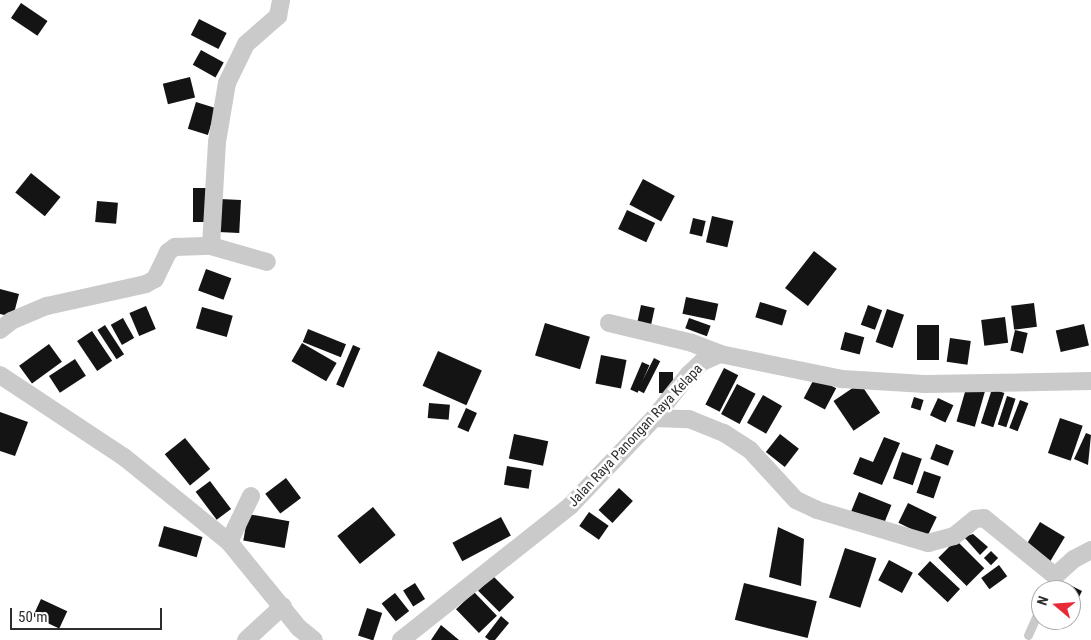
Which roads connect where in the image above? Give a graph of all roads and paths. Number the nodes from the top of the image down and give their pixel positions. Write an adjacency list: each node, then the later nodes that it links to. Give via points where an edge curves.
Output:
1 (281, 0): 2 (street, via 276,19 246,44 227,83 217,142)
2 (211, 246): 3 (street); 5 (street, via 175,247 168,252 155,279 146,284 47,306 11,321)
3 (267, 262)
4 (608, 323): 6 (street, via 692,343)
5 (0, 330)
6 (720, 354): 8 (street, via 842,379 925,384); 9 (street, Jalan Raya Panongan Raya Kelapa, via 702,362 689,374)
7 (0, 374): 11 (street, via 116,451)
8 (1091, 381)
9 (654, 418): 13 (street, via 689,419 724,433 750,450 796,500 817,510 928,542 954,536 975,519 987,519); 20 (street, Jalan Raya Panongan Raya Kelapa, via 570,506)
10 (251, 496): 11 (street)
11 (229, 542): 15 (street)
12 (1091, 550): 14 (street, via 1074,559)
13 (1049, 580)
14 (1055, 580)
15 (283, 606): 18 (street); 19 (street, via 299,628)
16 (1031, 628): 17 (lane)
17 (1028, 634)
18 (246, 640)
19 (314, 640)
20 (401, 640)

